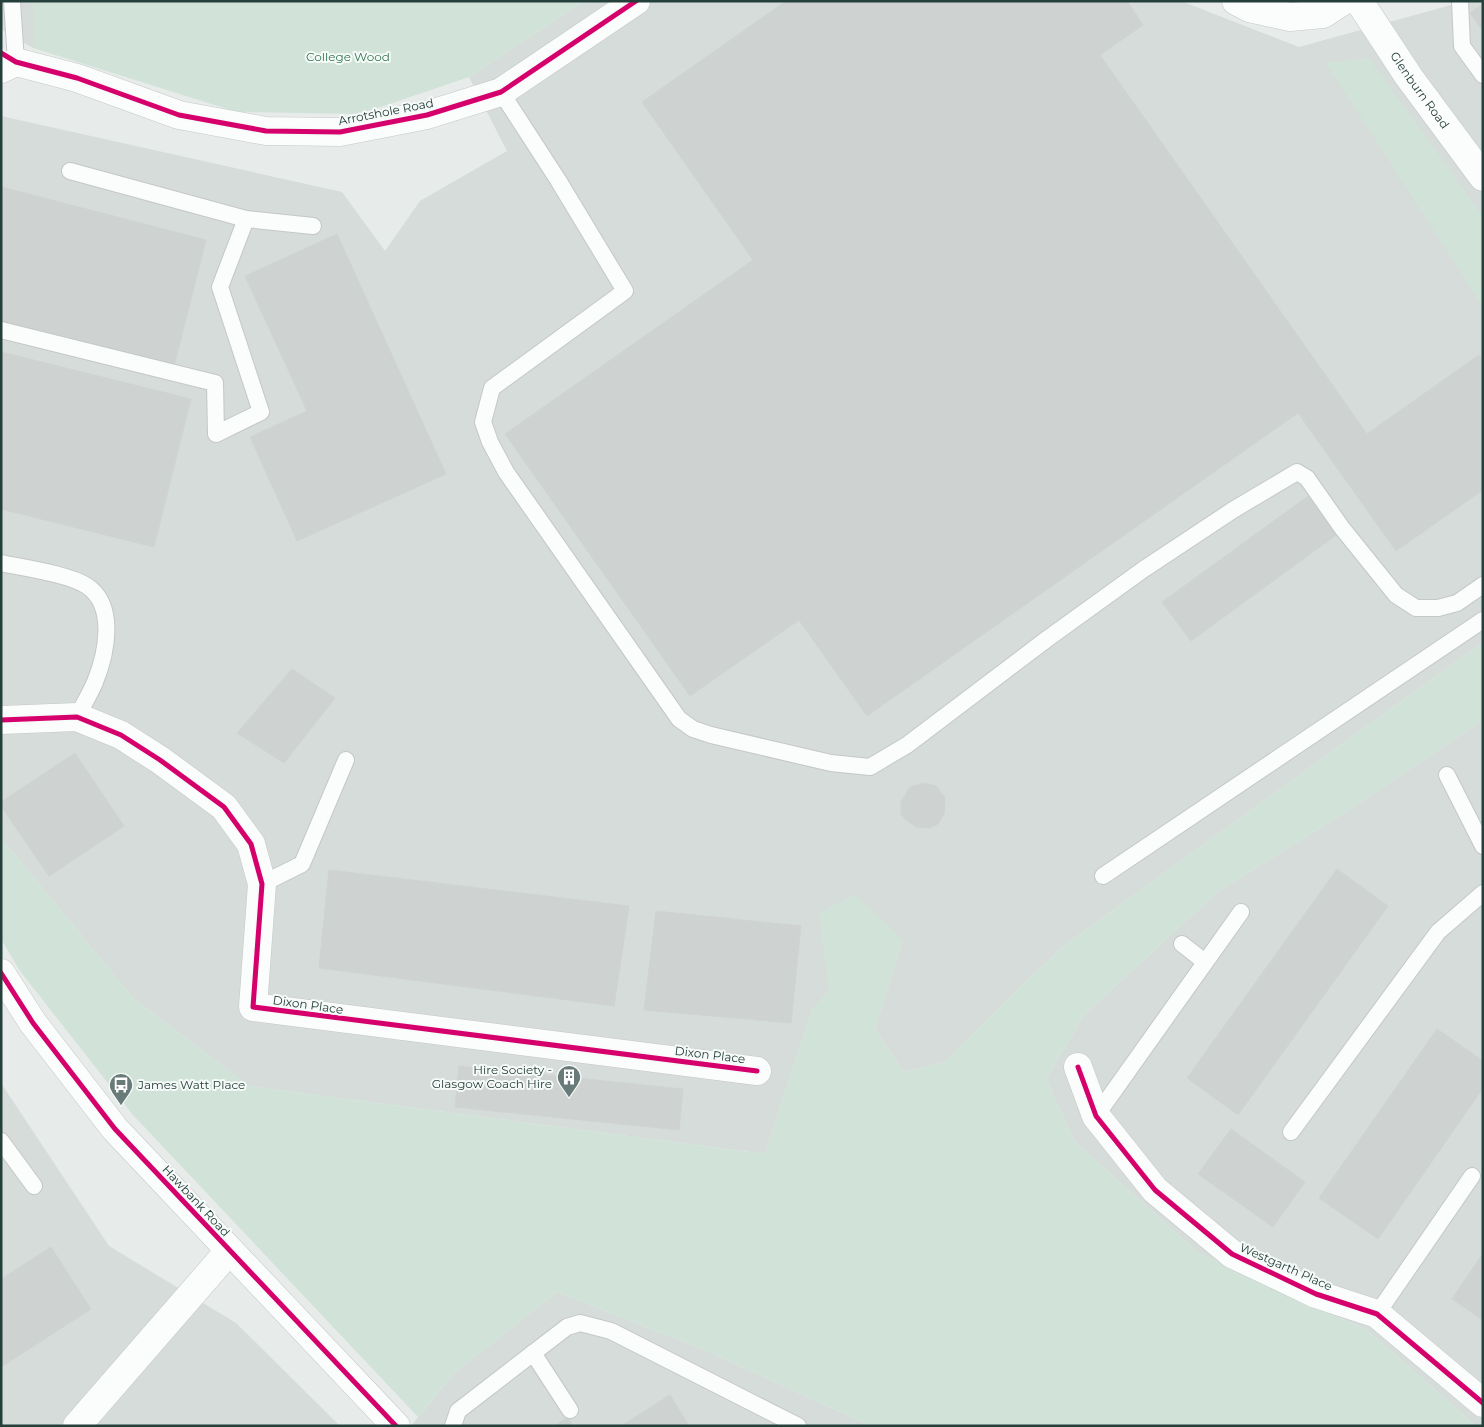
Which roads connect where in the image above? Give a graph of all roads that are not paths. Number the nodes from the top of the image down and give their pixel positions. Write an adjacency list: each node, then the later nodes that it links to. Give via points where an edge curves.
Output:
1 (12, 1): 7 (lane)
2 (636, 1): 9 (street, Arrotshole Road)
3 (1236, 1): 4 (street, via 1248,8 1290,17 1323,14)
4 (1343, 1)
5 (1359, 1): 11 (street, Glenburn Road)
6 (1460, 1): 8 (lane, via 1462,46)
7 (8, 65): 9 (street, Arrotshole Road, via 77,78 179,115 266,131 340,132 427,115)
8 (1483, 75)
9 (501, 92): 16 (lane, via 625,291 492,388 482,422 506,472 679,719 692,729 831,763 870,767 907,745 1144,569 1297,472 1307,478 1396,595 1416,608 1438,608 1457,603)
10 (70, 171): 12 (lane)
11 (1483, 177)
12 (246, 219): 13 (lane); 14 (lane, via 220,287 261,412 216,434 215,383)
13 (313, 226)
14 (1, 330)
15 (1, 563): 18 (lane, via 68,578 87,587 100,600 106,618 105,648 95,682)
16 (1483, 585)
17 (1483, 620): 23 (lane)
18 (77, 717): 19 (street, Dixon Place); 24 (street, Dixon Place, via 120,735 160,760 224,808 252,844)
19 (1, 720)
20 (346, 760): 24 (lane, via 302,864)
21 (1447, 775): 22 (lane)
22 (1483, 846)
23 (1103, 876)
24 (262, 884): 31 (street, Dixon Place, via 253,1007)
25 (1483, 894): 33 (lane, via 1438,932)
26 (1241, 912): 28 (lane)
27 (1182, 944): 28 (lane)
28 (1205, 962): 32 (lane)
29 (1, 973): 37 (street, Hawbank Road, via 33,1023 115,1129)
30 (1078, 1067): 32 (street, Westgarth Place)
31 (757, 1071)
32 (1096, 1116): 38 (street, Westgarth Place, via 1155,1190 1232,1254 1316,1294)
33 (1291, 1132)
34 (1, 1141): 36 (lane)
35 (1472, 1176): 38 (lane)
36 (34, 1186)
37 (230, 1251): 42 (street); 43 (street, Hawbank Road)
38 (1377, 1314): 40 (street, Westgarth Place)
39 (534, 1353): 41 (lane); 44 (lane, via 458,1411); 45 (lane, via 567,1327 580,1323 611,1331)
40 (1483, 1403)
41 (570, 1410)
42 (77, 1426)
43 (396, 1426)
44 (453, 1426)
45 (798, 1426)

